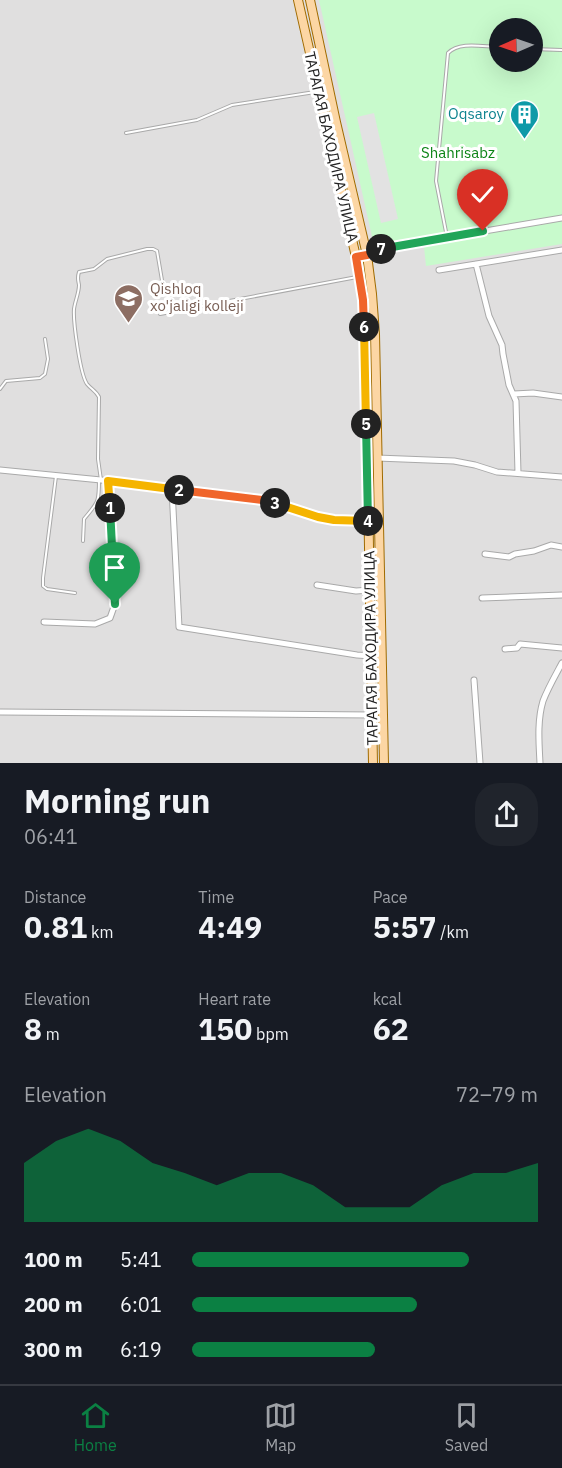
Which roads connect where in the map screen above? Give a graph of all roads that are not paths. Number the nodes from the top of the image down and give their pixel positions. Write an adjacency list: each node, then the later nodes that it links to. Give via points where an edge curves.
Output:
1 (298, 0): 6 (main road, ТАРАГАЯ БАХОДИРА УЛИЦА)
2 (310, 0): 11 (main road, ТАРАГАЯ БАХОДИРА УЛИЦА)
3 (489, 47): 9 (lane, via 460,46 448,52 436,182)
4 (543, 49): 5 (lane)
5 (562, 50)
6 (318, 91): 7 (lane, via 232,105 197,120); 12 (main road, ТАРАГАЯ БАХОДИРА УЛИЦА)
7 (126, 133)
8 (562, 218): 9 (street)
9 (447, 237): 11 (street)
10 (562, 250): 13 (street)
11 (367, 255): 12 (street); 22 (main road, ТАРАГАЯ БАХОДИРА УЛИЦА, via 375,334)
12 (356, 257): 15 (main road, ТАРАГАЯ БАХОДИРА УЛИЦА)
13 (476, 264): 14 (street); 20 (street)
14 (439, 270)
15 (360, 277): 17 (lane); 30 (main road, ТАРАГАЯ БАХОДИРА УЛИЦА, via 365,332)
16 (164, 292): 27 (lane, via 157,251 153,249 107,259 77,276 74,324 87,384 99,398)
17 (160, 314)
18 (45, 339): 19 (lane, via 45,374 40,378 6,381)
19 (0, 389)
20 (514, 394): 21 (street); 24 (street)
21 (562, 397)
22 (377, 458): 24 (street, via 454,461); 48 (main road, ТАРАГАЯ БАХОДИРА УЛИЦА)
23 (0, 470): 25 (street)
24 (518, 473): 26 (street)
25 (56, 476): 27 (street); 36 (lane, via 43,586)
26 (562, 477)
27 (100, 480): 28 (street); 31 (lane, via 95,507 84,519)
28 (108, 481): 29 (street); 39 (street, via 115,604 110,618 95,624)
29 (172, 489): 30 (street, via 262,500 318,517); 42 (street, via 178,627)
30 (368, 522): 35 (main road, ТАРАГАЯ БАХОДИРА УЛИЦА)
31 (83, 541)
32 (562, 547): 33 (street, via 551,545 509,557)
33 (485, 554)
34 (317, 585): 35 (street)
35 (370, 590): 42 (main road, ТАРАГАЯ БАХОДИРА УЛИЦА)
36 (75, 593)
37 (562, 595): 38 (street)
38 (482, 598)
39 (44, 622)
40 (562, 648): 41 (street, via 520,644)
41 (505, 649)
42 (371, 656): 46 (main road, ТАРАГАЯ БАХОДИРА УЛИЦА)
43 (562, 663): 50 (street, via 542,704)
44 (474, 680): 49 (street)
45 (0, 712): 46 (street)
46 (372, 715): 47 (main road, ТАРАГАЯ БАХОДИРА УЛИЦА)
47 (373, 763)
48 (384, 763)
49 (480, 763)
50 (540, 763)

